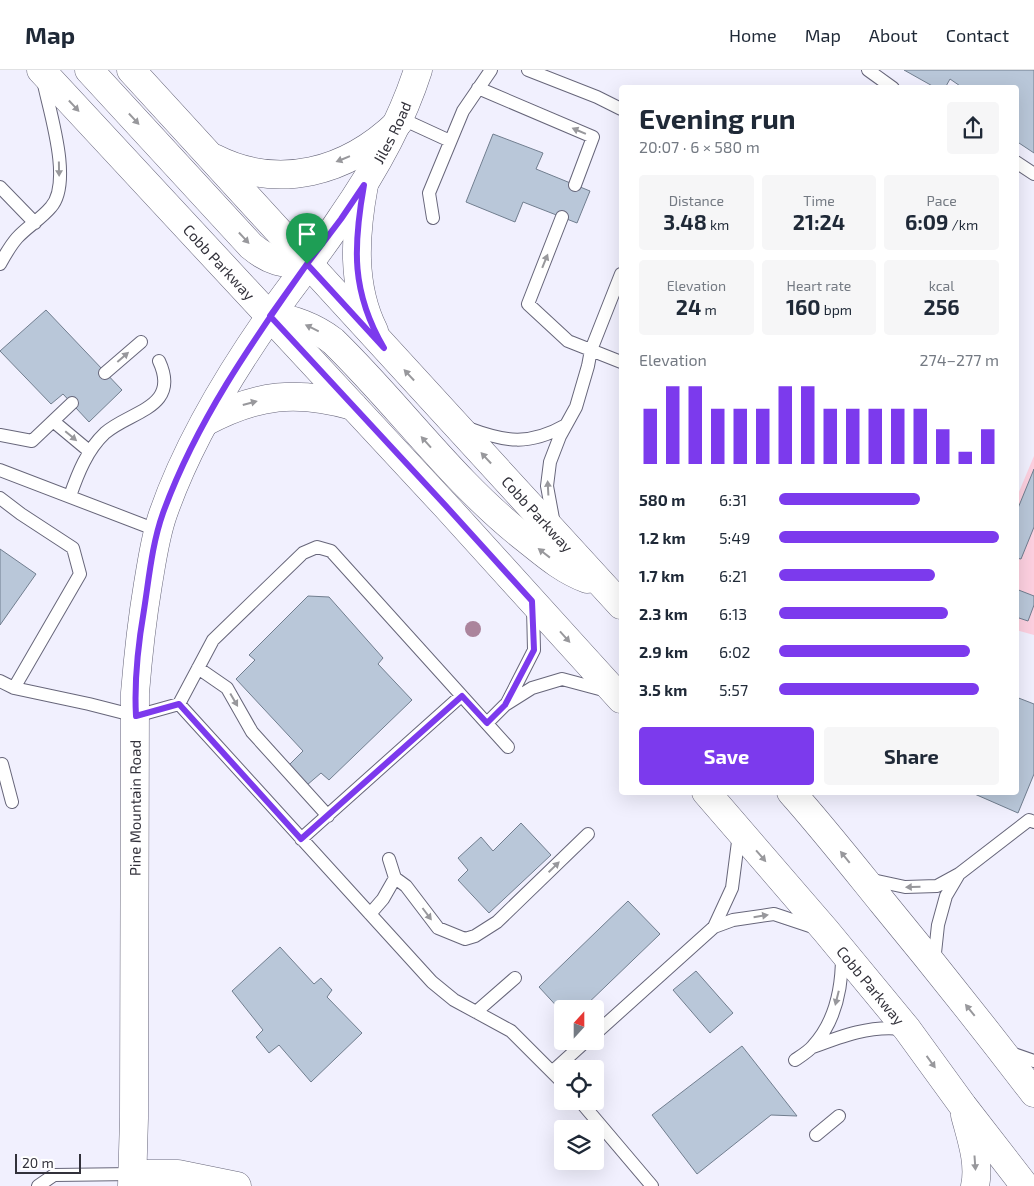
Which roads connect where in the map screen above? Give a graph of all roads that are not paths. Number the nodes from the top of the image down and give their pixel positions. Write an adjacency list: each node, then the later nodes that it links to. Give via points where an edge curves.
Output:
1 (41, 70): 21 (lane, one-way to 21, via 56,134 59,182 53,206); 25 (main road, Cobb Parkway, one-way to 25)
2 (89, 70): 23 (main road, one-way to 23, via 263,256)
3 (131, 70): 13 (main road, Cobb Parkway)
4 (418, 70): 11 (main road, Jiles Road)
5 (491, 70): 9 (lane)
6 (528, 70): 10 (lane)
7 (868, 70): 8 (lane)
8 (889, 85)
9 (478, 88): 12 (lane, via 463,111); 17 (lane, one-way to 9, via 593,137)
10 (619, 108)
11 (399, 120): 12 (lane); 13 (main road, one-way to 13, via 383,137 349,158 311,171 267,175); 16 (main road, Jiles Road)
12 (450, 142): 20 (lane, via 429,193)
13 (207, 155): 23 (main road, Cobb Parkway)
14 (1019, 164): 15 (lane)
15 (1034, 174)
16 (364, 185): 23 (main road, Jiles Road); 27 (main road, via 357,237 359,285 365,309)
17 (575, 185)
18 (0, 187): 21 (lane)
19 (562, 217): 28 (lane, one-way to 19, via 568,341 528,304)
20 (433, 218)
21 (34, 223): 22 (lane, via 17,238)
22 (0, 264)
23 (307, 264): 25 (main road, Pine Mountain Road); 27 (main road, Cobb Parkway)
24 (619, 279): 28 (lane)
25 (270, 316): 33 (main road, Cobb Parkway); 35 (main road, Pine Mountain Road); 45 (main road, one-way to 25, via 560,566 489,509 333,341 302,323)
26 (141, 342): 31 (lane, one-way to 26)
27 (384, 348): 36 (main road, Cobb Parkway, one-way to 27)
28 (590, 350): 30 (lane); 37 (lane, via 576,407)
29 (158, 361): 39 (lane, via 164,378 159,397 144,412 106,433)
30 (619, 361)
31 (105, 373)
32 (72, 403): 34 (lane)
33 (354, 406): 35 (main road, one-way to 33, via 262,399 299,396); 46 (main road, Cobb Parkway)
34 (53, 421): 38 (lane, via 32,440); 39 (lane, one-way to 39)
35 (205, 422): 43 (main road, Pine Mountain Road, via 183,466)
36 (454, 424): 37 (lane, via 517,440 543,436); 44 (main road, Cobb Parkway, one-way to 36)
37 (566, 425): 44 (lane, one-way to 37, via 547,486 552,456)
38 (0, 435)
39 (89, 451): 41 (lane)
40 (0, 470): 41 (lane)
41 (70, 496): 43 (lane)
42 (0, 498): 50 (lane, via 73,548 80,574)
43 (158, 531): 55 (main road, Pine Mountain Road, via 140,637)
44 (557, 536): 45 (main road, Cobb Parkway)
45 (602, 584): 47 (main road, Cobb Parkway)
46 (532, 601): 52 (main road, Cobb Parkway, one-way to 52); 54 (lane, via 534,650)
47 (619, 604)
48 (198, 668): 51 (lane, via 213,640 303,553 317,547 331,551); 53 (lane); 63 (lane, one-way to 63, via 227,688 252,732)
49 (0, 680): 50 (lane)
50 (14, 688): 55 (lane)
51 (462, 696): 56 (lane); 63 (lane)
52 (619, 696): 54 (lane, via 562,679 532,688)
53 (179, 704): 55 (lane); 68 (lane)
54 (505, 705): 56 (lane)
55 (136, 716): 92 (main road, Pine Mountain Road)
56 (487, 723): 57 (lane)
57 (508, 747)
58 (2, 764): 62 (lane)
59 (709, 795): 66 (main road, Cobb Parkway)
60 (794, 795): 64 (main road)
61 (810, 795): 64 (lane)
62 (12, 802)
63 (328, 816): 68 (lane)
64 (817, 822): 72 (main road, one-way to 64)
65 (1034, 822): 70 (lane, via 1029,820)
66 (740, 831): 74 (lane, via 732,888); 75 (main road, Cobb Parkway, one-way to 75)
67 (588, 834): 71 (lane, one-way to 67, via 406,886 438,928 465,939 497,922)
68 (301, 839): 73 (lane)
69 (389, 859): 71 (lane)
70 (959, 874): 72 (lane, one-way to 72, via 937,886 905,887); 76 (lane, via 946,896 938,925)
71 (395, 878): 73 (lane)
72 (863, 878): 76 (main road)
73 (370, 914): 78 (lane, via 432,982)
74 (714, 927): 75 (lane, one-way to 75, via 733,920 774,914); 79 (lane)
75 (834, 941): 80 (main road, Cobb Parkway); 81 (lane, one-way to 81, via 842,976 832,1020)
76 (934, 965): 82 (main road, one-way to 76)
77 (514, 978): 78 (lane)
78 (476, 1012): 86 (lane, via 511,1031)
79 (604, 1026)
80 (907, 1029): 81 (lane, via 886,1027 846,1035); 88 (main road, Cobb Parkway, one-way to 88)
81 (813, 1047): 84 (lane)
82 (1000, 1048): 85 (lane); 87 (main road)
83 (576, 1050): 86 (lane)
84 (795, 1060)
85 (1034, 1061)
86 (553, 1071)
87 (1034, 1093)
88 (963, 1106): 96 (main road, one-way to 96, via 975,1156); 97 (main road, Cobb Parkway)
89 (588, 1110): 95 (lane)
90 (839, 1116): 91 (lane)
91 (816, 1134)
92 (133, 1180): 93 (lane, via 54,1174); 94 (main road, via 178,1174)
93 (38, 1186)
94 (237, 1186)
95 (652, 1186)
96 (974, 1186)
97 (1025, 1186)

